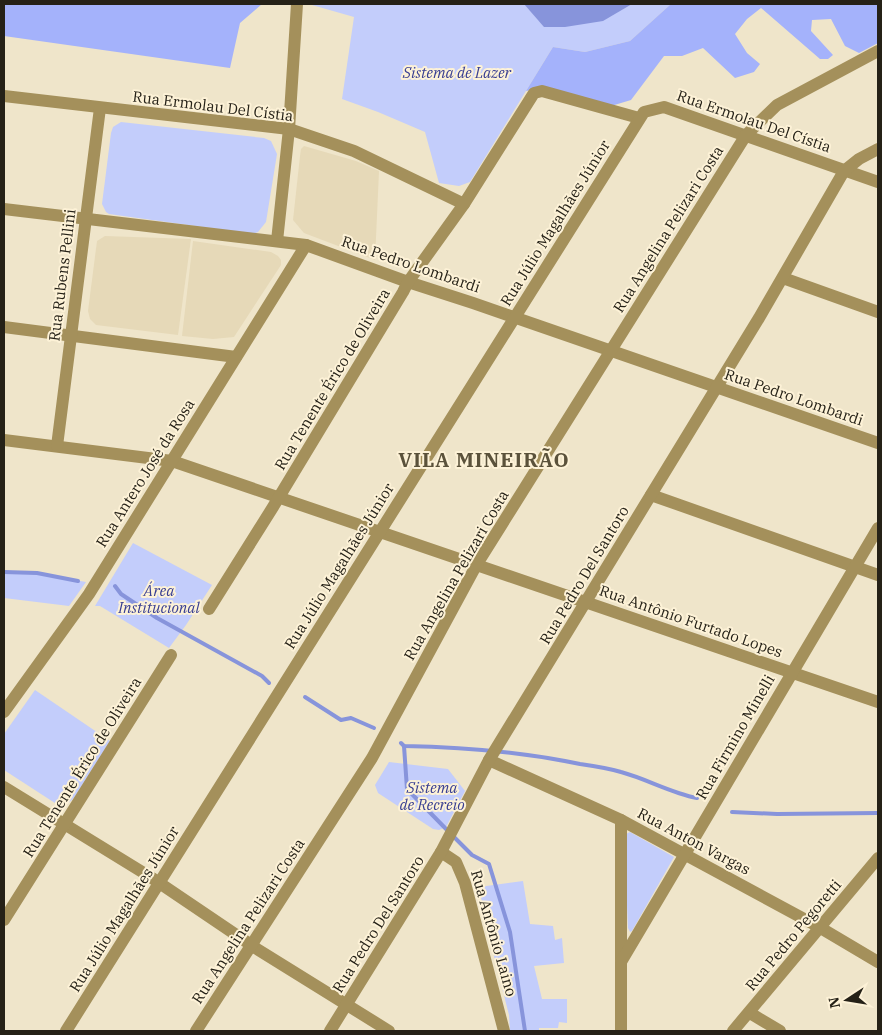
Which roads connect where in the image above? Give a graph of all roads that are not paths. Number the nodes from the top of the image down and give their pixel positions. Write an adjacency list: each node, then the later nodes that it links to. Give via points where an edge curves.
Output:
1 (297, 4): 6 (street)
2 (878, 51): 7 (street, Rua Angelina Pelizari Costa, via 777,105)
3 (4, 96): 4 (street, Rua Ermolau Del Cístia)
4 (100, 108): 6 (street, Rua Ermolau Del Cístia); 13 (street, Rua Rubens Pellini)
5 (639, 118): 7 (street, Rua Ermolau Del Cístia, via 644,112 664,107); 11 (street, Rua Tenente Érico de Oliveira, via 542,91 534,93); 19 (street, Rua Júlio Magalhães Júnior)
6 (289, 129): 11 (street, Rua Ermolau Del Cístia, via 354,152); 14 (street)
7 (746, 136): 9 (street, Rua Ermolau Del Cístia); 22 (street, Rua Angelina Pelizari Costa)
8 (878, 149): 9 (street, Rua Pedro Del Santoro)
9 (844, 171): 10 (street, Rua Ermolau Del Cístia); 16 (street, Rua Pedro Del Santoro)
10 (878, 182)
11 (464, 204): 17 (street, Rua Tenente Érico de Oliveira)
12 (4, 208): 13 (street, Rua Pedro Lombardi)
13 (86, 218): 14 (street, Rua Pedro Lombardi); 21 (street, Rua Rubens Pellini)
14 (277, 241): 15 (street, Rua Pedro Lombardi)
15 (306, 244): 17 (street, Rua Pedro Lombardi); 23 (street, Rua Antero José da Rosa)
16 (783, 278): 18 (street); 24 (street, Rua Pedro Del Santoro)
17 (408, 282): 19 (street, Rua Pedro Lombardi); 30 (street, Rua Tenente Érico de Oliveira)
18 (878, 312)
19 (515, 317): 22 (street, Rua Pedro Lombardi); 32 (street, Rua Júlio Magalhães Júnior)
20 (4, 327): 21 (street)
21 (71, 336): 23 (street); 27 (street, Rua Rubens Pellini)
22 (611, 350): 24 (street, Rua Pedro Lombardi); 33 (street, Rua Angelina Pelizari Costa)
23 (236, 357): 28 (street, Rua Antero José da Rosa)
24 (717, 387): 26 (street, Rua Pedro Lombardi); 29 (street, Rua Pedro Del Santoro)
25 (4, 440): 27 (street, Rua Antônio Furtado Lopes)
26 (878, 443)
27 (57, 446): 28 (street, Rua Antônio Furtado Lopes)
28 (172, 460): 30 (street, Rua Antônio Furtado Lopes); 41 (street, Rua Antero José da Rosa, via 89,594)
29 (651, 495): 34 (street); 36 (street, Rua Pedro Del Santoro)
30 (279, 497): 32 (street, Rua Antônio Furtado Lopes); 37 (street, Rua Tenente Érico de Oliveira)
31 (878, 528): 34 (street, Rua Firmino Minelli)
32 (379, 532): 33 (street, Rua Antônio Furtado Lopes); 49 (street, Rua Júlio Magalhães Júnior)
33 (477, 564): 36 (street, Rua Antônio Furtado Lopes); 52 (street, Rua Angelina Pelizari Costa, via 372,758)
34 (855, 566): 35 (street); 39 (street, Rua Firmino Minelli)
35 (878, 574)
36 (586, 602): 39 (street, Rua Antônio Furtado Lopes); 42 (street, Rua Pedro Del Santoro)
37 (209, 609)
38 (171, 655): 45 (street, Rua Tenente Érico de Oliveira)
39 (792, 672): 40 (street, Rua Antônio Furtado Lopes); 47 (street, Rua Firmino Minelli)
40 (878, 702)
41 (4, 712)
42 (489, 760): 44 (street, Rua Anton Vargas); 46 (street, Rua Pedro Del Santoro)
43 (4, 787): 45 (street)
44 (621, 820): 47 (street, Rua Anton Vargas); 53 (street, Rua Firmino Minelli)
45 (64, 824): 49 (street); 50 (street, Rua Tenente Érico de Oliveira)
46 (441, 852): 55 (street, Rua Pedro Del Santoro); 61 (street, Rua Antônio Laino, via 456,862 464,883)
47 (686, 854): 51 (street, Rua Anton Vargas); 53 (street, Rua Firmino Minelli)
48 (878, 858): 51 (street, Rua Pedro Pegoretti)
49 (160, 883): 52 (street); 57 (street, Rua Júlio Magalhães Júnior)
50 (4, 920)
51 (819, 927): 54 (street, Rua Anton Vargas); 56 (street, Rua Pedro Pegoretti)
52 (253, 945): 55 (street); 58 (street, Rua Angelina Pelizari Costa)
53 (622, 962): 62 (street, Rua Firmino Minelli)
54 (878, 962)
55 (347, 1004): 59 (street, Rua Pedro Del Santoro); 60 (street)
56 (750, 1013): 63 (street, Rua Pedro Pegoretti); 64 (street)
57 (66, 1031)
58 (196, 1031)
59 (330, 1031)
60 (389, 1031)
61 (504, 1031)
62 (621, 1031)
63 (733, 1031)
64 (780, 1031)

